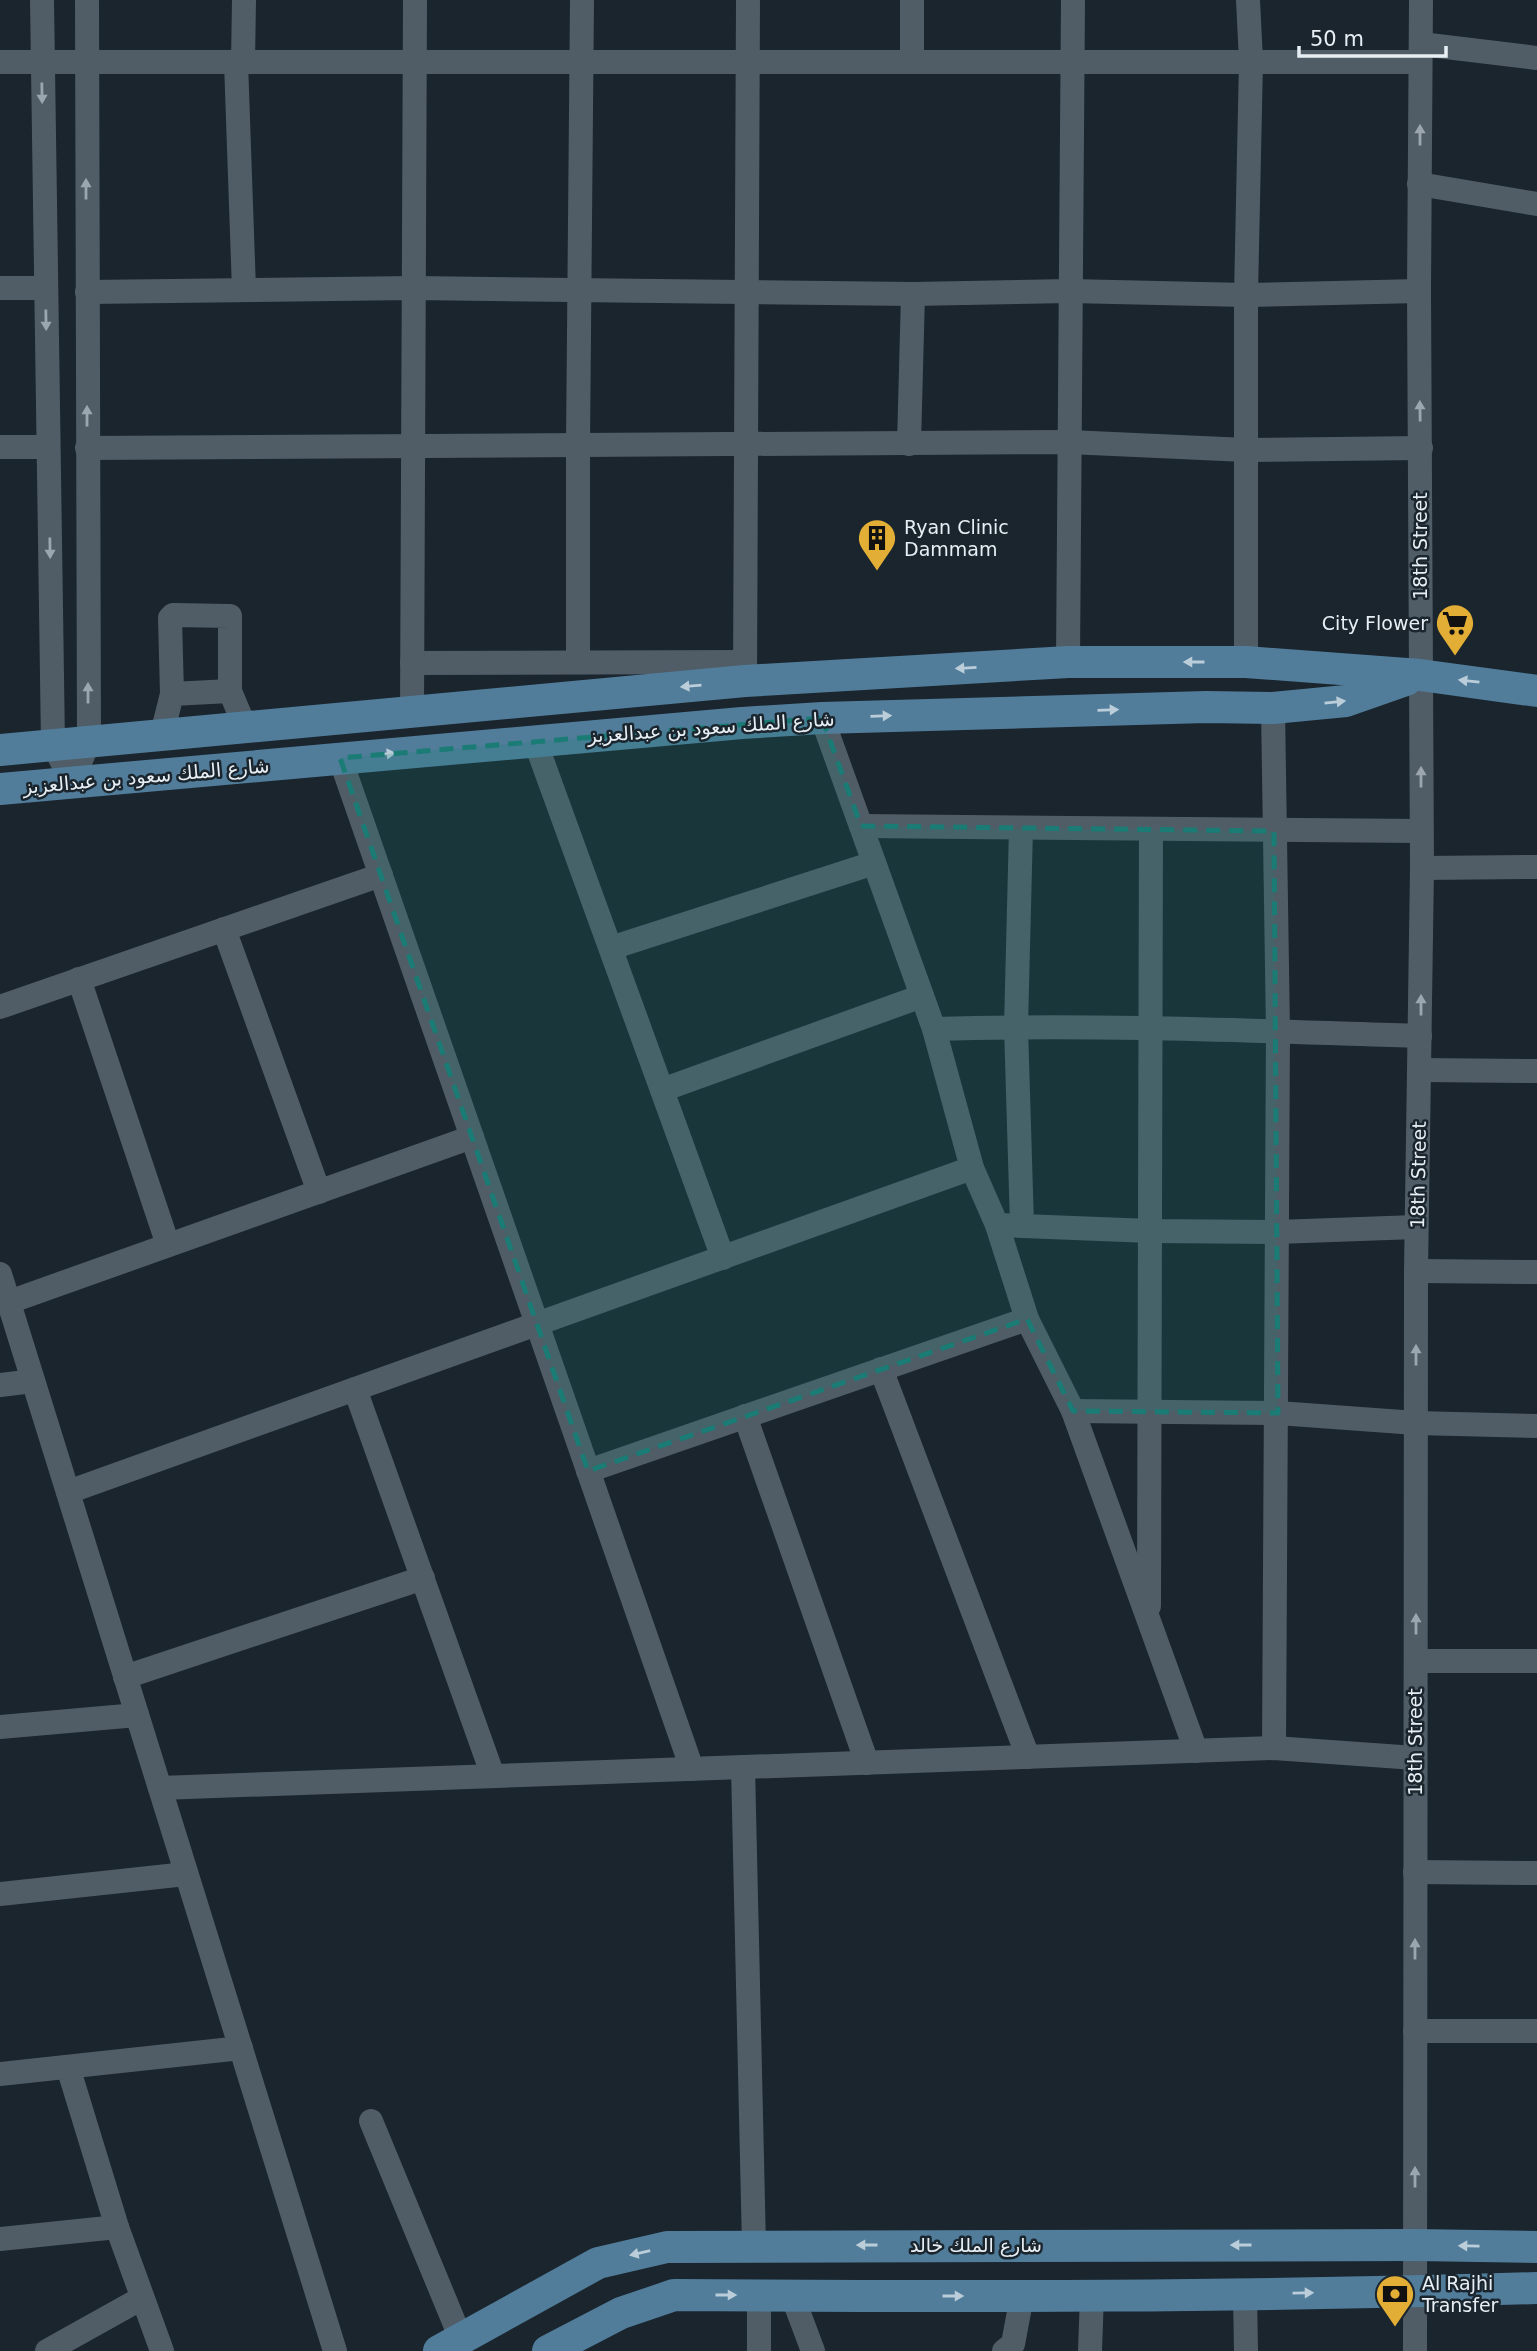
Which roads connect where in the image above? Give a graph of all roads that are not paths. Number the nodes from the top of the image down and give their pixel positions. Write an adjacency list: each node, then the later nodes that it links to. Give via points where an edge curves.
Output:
1 (42, 0): 15 (street)
2 (87, 0): 16 (street)
3 (244, 0): 17 (street)
4 (415, 0): 18 (street)
5 (582, 0): 19 (street)
6 (748, 0): 20 (street)
7 (912, 0): 21 (street)
8 (1073, 0): 22 (street)
9 (1248, 0): 13 (street)
10 (1421, 0): 11 (street, 18th Street)
11 (1420, 53): 12 (street); 13 (street); 23 (street, 18th Street, one-way to 11)
12 (1537, 58)
13 (1251, 61): 22 (street); 35 (street)
14 (0, 62): 15 (street)
15 (42, 62): 16 (street); 26 (street, one-way to 26)
16 (86, 62): 17 (street); 33 (street, one-way to 16)
17 (239, 62): 18 (street); 29 (street)
18 (414, 62): 19 (street); 27 (street)
19 (581, 62): 20 (street); 28 (street)
20 (747, 62): 21 (street); 30 (street)
21 (912, 62): 22 (street)
22 (1071, 62): 31 (street)
23 (1419, 184): 24 (street); 32 (street, 18th Street)
24 (1537, 204)
25 (0, 288): 26 (street)
26 (46, 288): 42 (street, one-way to 42)
27 (413, 288): 28 (street); 29 (street); 40 (street)
28 (580, 289): 30 (street); 38 (street)
29 (244, 290): 33 (street)
30 (746, 291): 34 (street); 37 (street)
31 (1070, 291): 34 (street); 35 (street); 36 (street)
32 (1419, 291): 35 (street); 44 (street, 18th Street, one-way to 32)
33 (87, 292): 43 (street, one-way to 33)
34 (913, 294): 39 (street)
35 (1246, 295): 45 (street)
36 (1069, 442): 39 (street); 45 (street); 47 (street)
37 (746, 443): 38 (street); 39 (street); 50 (street)
38 (578, 444): 40 (street); 46 (street)
39 (909, 444)
40 (413, 446): 43 (street); 49 (street)
41 (0, 447): 42 (street)
42 (48, 447): 62 (street, one-way to 62)
43 (88, 448): 60 (street, one-way to 43)
44 (1421, 448): 45 (street); 51 (street, 18th Street)
45 (1246, 450): 48 (street)
46 (578, 662): 49 (street); 50 (street)
47 (1068, 662): 48 (main road, شارع الملك سعود بن عبدالعزيز, one-way to 47); 50 (main road, شارع الملك سعود بن عبدالعزيز, one-way to 50)
48 (1246, 662): 51 (main road, شارع الملك سعود بن عبدالعزيز)
49 (412, 663): 56 (street)
50 (745, 671): 56 (main road, شارع الملك سعود بن عبدالعزيز, one-way to 56)
51 (1420, 676): 53 (main road, شارع الملك سعود بن عبدالعزيز, one-way to 51); 55 (main road, شارع الملك سعود بن عبدالعزيز, one-way to 51, via 1346,701); 71 (street, 18th Street, one-way to 51)
52 (230, 691): 54 (street); 54 (street, via 229,616 173,615); 58 (street)
53 (1537, 691)
54 (172, 694): 59 (street)
55 (1273, 708): 57 (main road, شارع الملك سعود بن عبدالعزيز, one-way to 55); 70 (street)
56 (412, 712): 58 (main road, شارع الملك سعود بن عبدالعزيز)
57 (822, 718): 61 (main road, شارع الملك سعود بن عبدالعزيز); 67 (street)
58 (245, 727): 59 (main road, شارع الملك سعود بن عبدالعزيز)
59 (162, 734): 60 (main road, شارع الملك سعود بن عبدالعزيز)
60 (89, 740): 62 (main road, شارع الملك سعود بن عبدالعزيز); 65 (street)
61 (535, 741): 64 (main road, شارع الملك سعود بن عبدالعزيز, one-way to 61); 77 (street)
62 (53, 744): 63 (main road, شارع الملك سعود بن عبدالعزيز); 65 (street)
63 (0, 750)
64 (340, 758): 65 (main road, شارع الملك سعود بن عبدالعزيز); 75 (street)
65 (72, 782): 66 (main road, شارع الملك سعود بن عبدالعزيز)
66 (0, 789)
67 (861, 826): 68 (street); 72 (street)
68 (1021, 828): 69 (street); 81 (street)
69 (1151, 829): 70 (street); 82 (street)
70 (1274, 831): 71 (street); 84 (street)
71 (1421, 831): 74 (street, 18th Street)
72 (874, 863): 77 (street); 79 (street)
73 (1537, 867): 74 (street)
74 (1422, 868): 85 (street, 18th Street, one-way to 74)
75 (381, 875): 76 (street); 89 (street)
76 (224, 929): 78 (street); 91 (street)
77 (611, 948): 88 (street)
78 (79, 979): 80 (street); 97 (street)
79 (922, 996): 83 (street); 88 (street)
80 (0, 1007)
81 (1016, 1027): 82 (street); 83 (street); 93 (street)
82 (1151, 1027): 84 (street); 95 (street)
83 (934, 1030): 90 (street)
84 (1278, 1032): 85 (street); 96 (street)
85 (1420, 1036): 86 (street, 18th Street)
86 (1420, 1070): 87 (street); 94 (street, 18th Street)
87 (1537, 1071)
88 (662, 1090): 98 (street)
89 (472, 1137): 91 (street); 104 (street)
90 (972, 1168): 92 (street); 98 (street)
91 (319, 1192): 97 (street)
92 (997, 1225): 93 (street); 103 (street)
93 (1022, 1225): 95 (street)
94 (1416, 1227): 96 (street); 99 (street, 18th Street)
95 (1151, 1231): 96 (street); 110 (street)
96 (1276, 1232): 111 (street)
97 (168, 1245): 102 (street)
98 (723, 1258): 104 (street)
99 (1416, 1271): 100 (street); 113 (street, 18th Street, one-way to 99)
100 (1537, 1272)
101 (0, 1274): 102 (street)
102 (9, 1302): 106 (street)
103 (1027, 1320): 105 (street); 109 (street)
104 (537, 1324): 108 (street); 115 (street)
105 (881, 1368): 112 (street); 126 (street)
106 (33, 1381): 107 (street); 116 (street)
107 (0, 1385)
108 (355, 1389): 116 (street); 117 (street)
109 (1073, 1411): 110 (street); 118 (street)
110 (1151, 1412): 111 (street); 118 (street)
111 (1278, 1413): 113 (street); 124 (street)
112 (745, 1416): 115 (street); 128 (street)
113 (1416, 1423): 114 (street); 119 (street, 18th Street, one-way to 113)
114 (1537, 1426)
115 (588, 1471): 130 (street)
116 (68, 1492): 121 (street)
117 (423, 1578): 121 (street); 131 (street)
118 (1149, 1622): 125 (street)
119 (1416, 1661): 120 (street); 127 (street, 18th Street)
120 (1537, 1661)
121 (125, 1677): 122 (street)
122 (137, 1715): 123 (street); 132 (street)
123 (0, 1727)
124 (1275, 1748): 125 (street); 127 (street)
125 (1196, 1751): 126 (street)
126 (1027, 1757): 128 (street)
127 (1415, 1758): 133 (street, 18th Street)
128 (867, 1763): 129 (street)
129 (743, 1767): 130 (street); 146 (street)
130 (692, 1769): 131 (street)
131 (493, 1776): 132 (street)
132 (160, 1788): 135 (street)
133 (1415, 1872): 134 (street); 137 (street, 18th Street, one-way to 133)
134 (1537, 1873)
135 (186, 1874): 136 (street); 139 (street)
136 (0, 1894)
137 (1415, 2031): 138 (street); 145 (street, 18th Street, one-way to 137)
138 (1537, 2031)
139 (241, 2048): 140 (street); 159 (street)
140 (68, 2067): 141 (street); 143 (street)
141 (0, 2074)
142 (371, 2121): 156 (street)
143 (117, 2227): 144 (street); 155 (street)
144 (0, 2239)
145 (1415, 2245): 146 (main road, شارع الملك خالد, one-way to 146); 147 (main road, شارع الملك خالد, one-way to 145); 149 (street, 18th Street)
146 (754, 2246): 156 (main road, شارع الملك خالد, one-way to 156, via 667,2247 598,2263)
147 (1537, 2248)
148 (1537, 2288): 149 (main road)
149 (1415, 2292): 150 (main road, one-way to 149); 166 (street, 18th Street)
150 (1245, 2294): 153 (main road); 165 (street)
151 (760, 2295): 152 (main road); 160 (main road, one-way to 151, via 621,2313 674,2295); 161 (street)
152 (792, 2295): 154 (main road, one-way to 154); 162 (street)
153 (1092, 2295): 154 (main road); 164 (street)
154 (1022, 2296): 163 (street, via 1013,2344)
155 (142, 2298): 157 (street); 158 (street)
156 (450, 2345)
157 (47, 2351)
158 (162, 2351)
159 (335, 2351)
160 (548, 2351)
161 (758, 2351)
162 (813, 2351)
163 (1004, 2351)
164 (1090, 2351)
165 (1246, 2351)
166 (1415, 2351)

